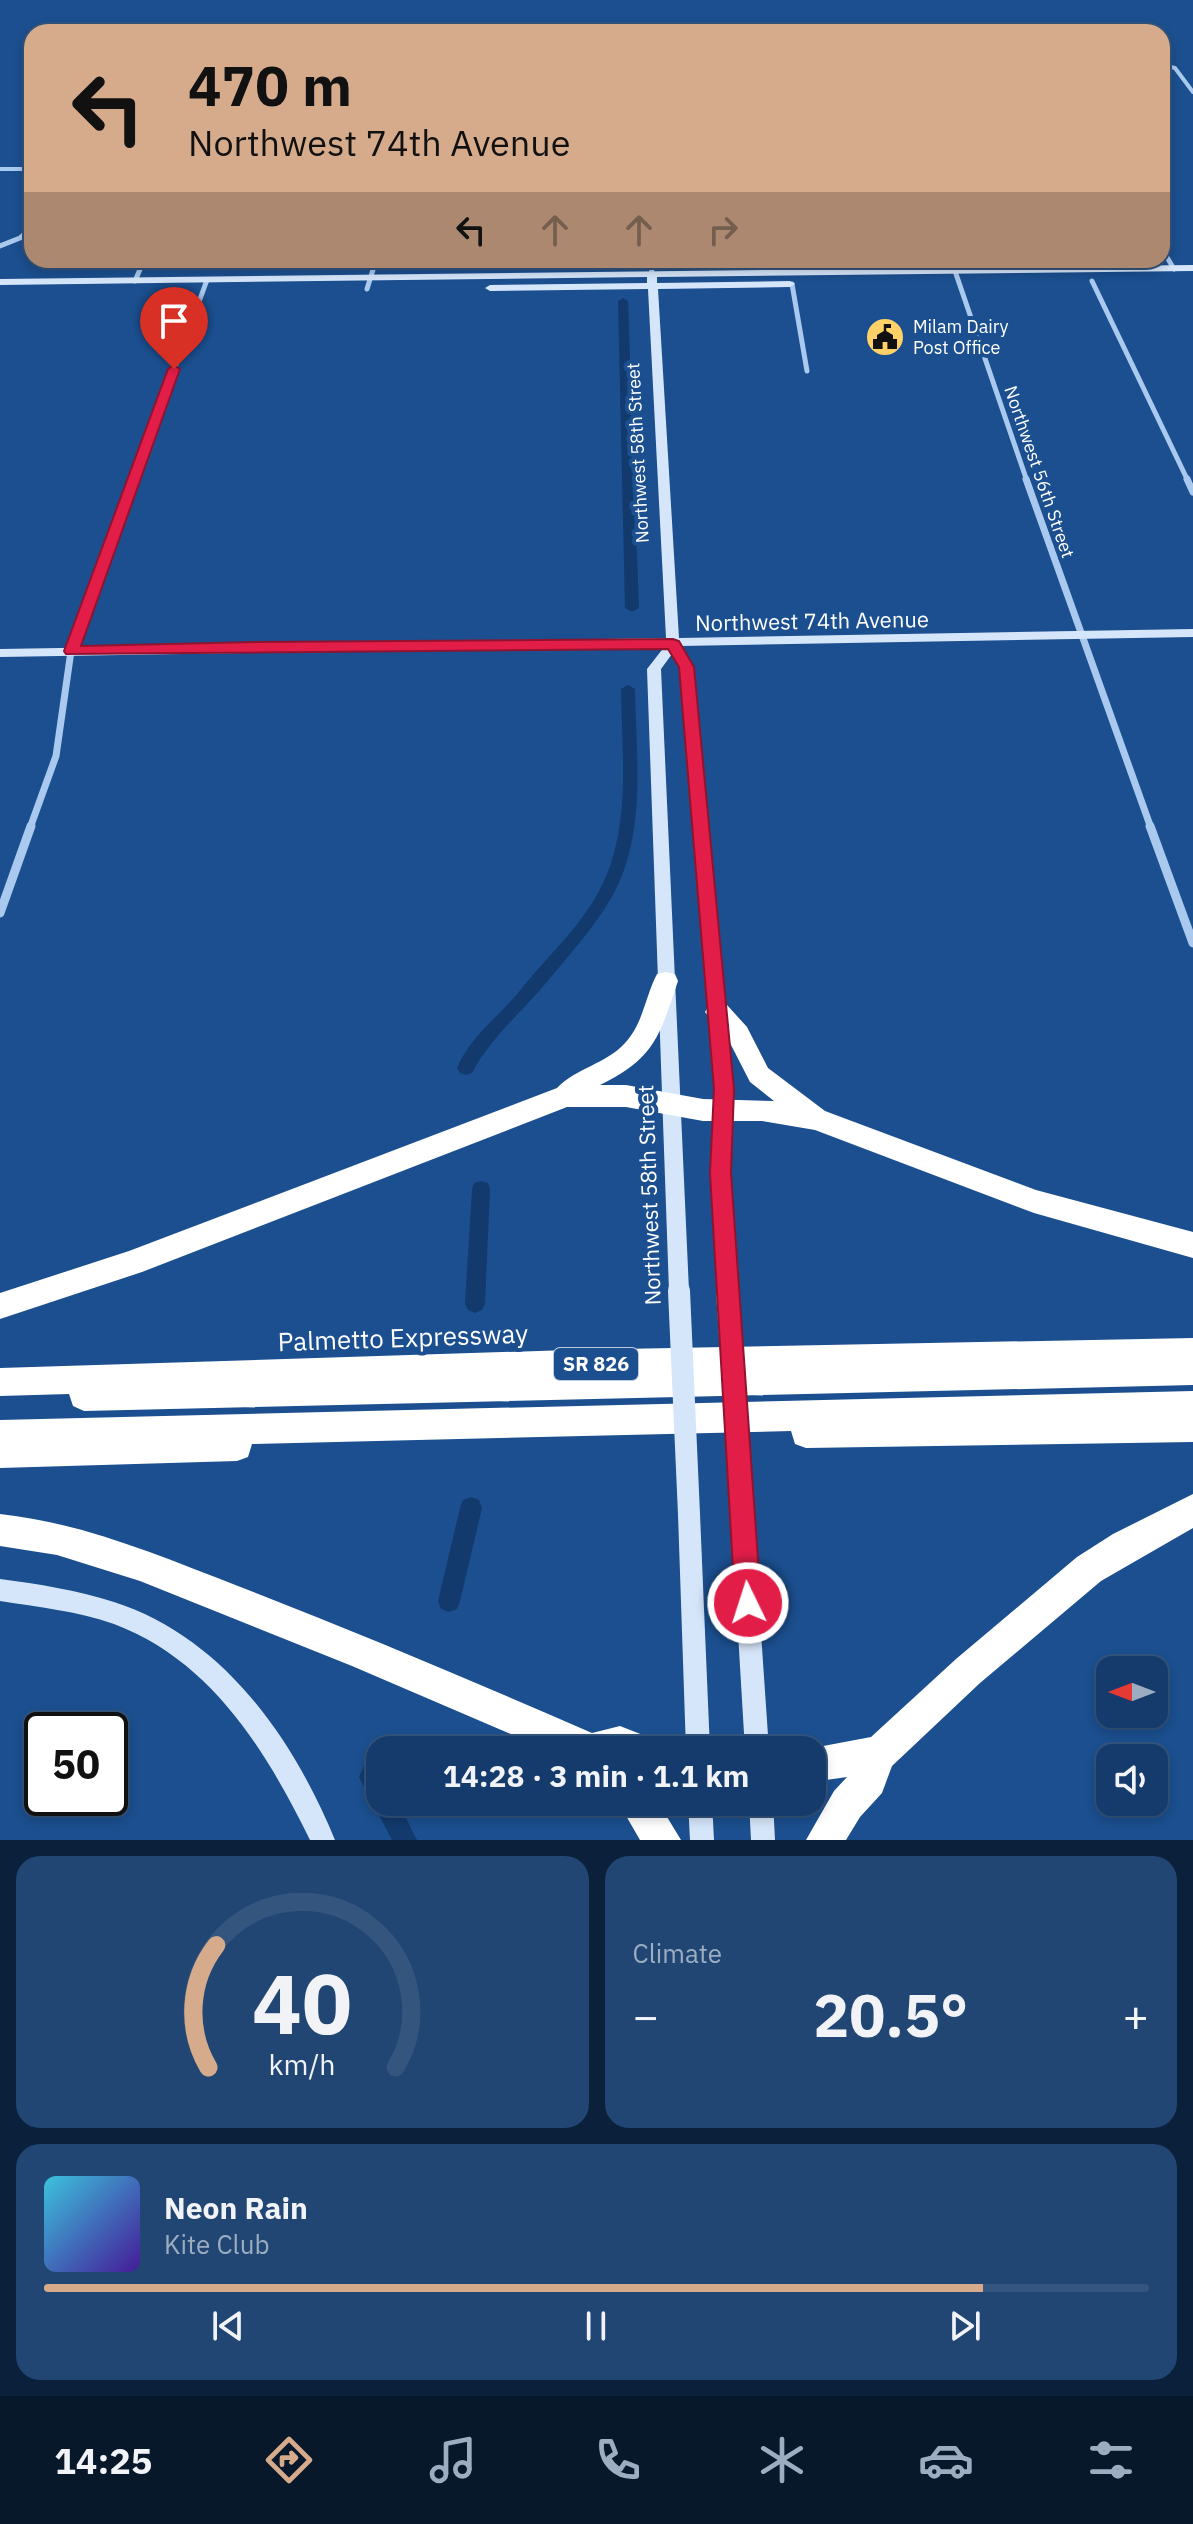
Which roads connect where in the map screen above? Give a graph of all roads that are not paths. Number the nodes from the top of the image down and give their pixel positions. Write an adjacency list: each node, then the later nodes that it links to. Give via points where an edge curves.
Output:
1 (1170, 67): 2 (street)
2 (1193, 92)
3 (0, 169): 4 (street)
4 (24, 169)
5 (24, 235): 6 (street)
6 (0, 246)
7 (1170, 262): 12 (street)
8 (141, 268): 16 (street)
9 (374, 268): 19 (street)
10 (651, 268): 15 (street, Northwest 58th Street)
11 (1193, 268): 12 (main road)
12 (1174, 269): 13 (main road)
13 (957, 276): 15 (main road); 17 (main road); 20 (main road); 26 (street, Northwest 56th Street)
14 (1193, 279): 17 (main road)
15 (652, 280): 19 (main road); 20 (main road); 27 (main road, Northwest 58th Street)
16 (135, 281): 18 (main road); 21 (main road)
17 (1092, 281): 24 (street)
18 (0, 282)
19 (369, 284): 21 (main road)
20 (792, 284): 23 (street)
21 (205, 285): 22 (main road); 28 (street)
22 (0, 293)
23 (807, 371)
24 (1193, 492)
25 (1193, 633): 26 (main road, Northwest 74th Avenue)
26 (1082, 635): 27 (main road, Northwest 74th Avenue); 31 (street, Northwest 56th Street)
27 (673, 644): 28 (main road, Northwest 74th Avenue); 32 (main road, Northwest 58th Street, via 654,669); 33 (main road, Northwest 58th Street, via 686,667)
28 (71, 651): 29 (main road, Northwest 74th Avenue); 30 (street, via 56,756)
29 (0, 653)
30 (0, 913)
31 (1193, 943)
32 (666, 981): 34 (highway, via 640,1045 615,1066 580,1080); 35 (main road, Northwest 58th Street)
33 (718, 1012): 36 (main road, Northwest 58th Street); 37 (highway, via 738,1034 759,1075)
34 (566, 1096): 35 (highway, via 626,1096); 39 (highway, via 146,1258)
35 (672, 1107): 36 (highway); 52 (main road, Northwest 58th Street, bridge)
36 (723, 1111): 37 (highway, via 762,1110); 53 (main road, Northwest 58th Street, bridge, via 720,1173)
37 (817, 1119): 38 (highway, via 1034,1201)
38 (1193, 1245)
39 (0, 1306)
40 (1193, 1352): 42 (highway, Palmetto Expressway / SR 826)
41 (1193, 1371): 43 (highway)
42 (0, 1382)
43 (0, 1398)
44 (1193, 1406): 46 (highway)
45 (1193, 1427): 47 (highway, via 581,1436)
46 (0, 1435)
47 (0, 1453)
48 (1193, 1510): 54 (highway, via 1069,1583)
49 (0, 1530): 51 (highway, via 81,1546 166,1575)
50 (0, 1590): 59 (main road, via 96,1605 138,1622 193,1655 262,1727)
51 (559, 1736)
52 (697, 1736)
53 (756, 1736)
54 (879, 1754): 55 (highway); 63 (highway, via 869,1780)
55 (826, 1762)
56 (646, 1816): 60 (highway)
57 (701, 1816): 61 (main road)
58 (762, 1816): 62 (main road)
59 (323, 1840)
60 (662, 1840)
61 (702, 1840)
62 (763, 1840)
63 (825, 1840)

